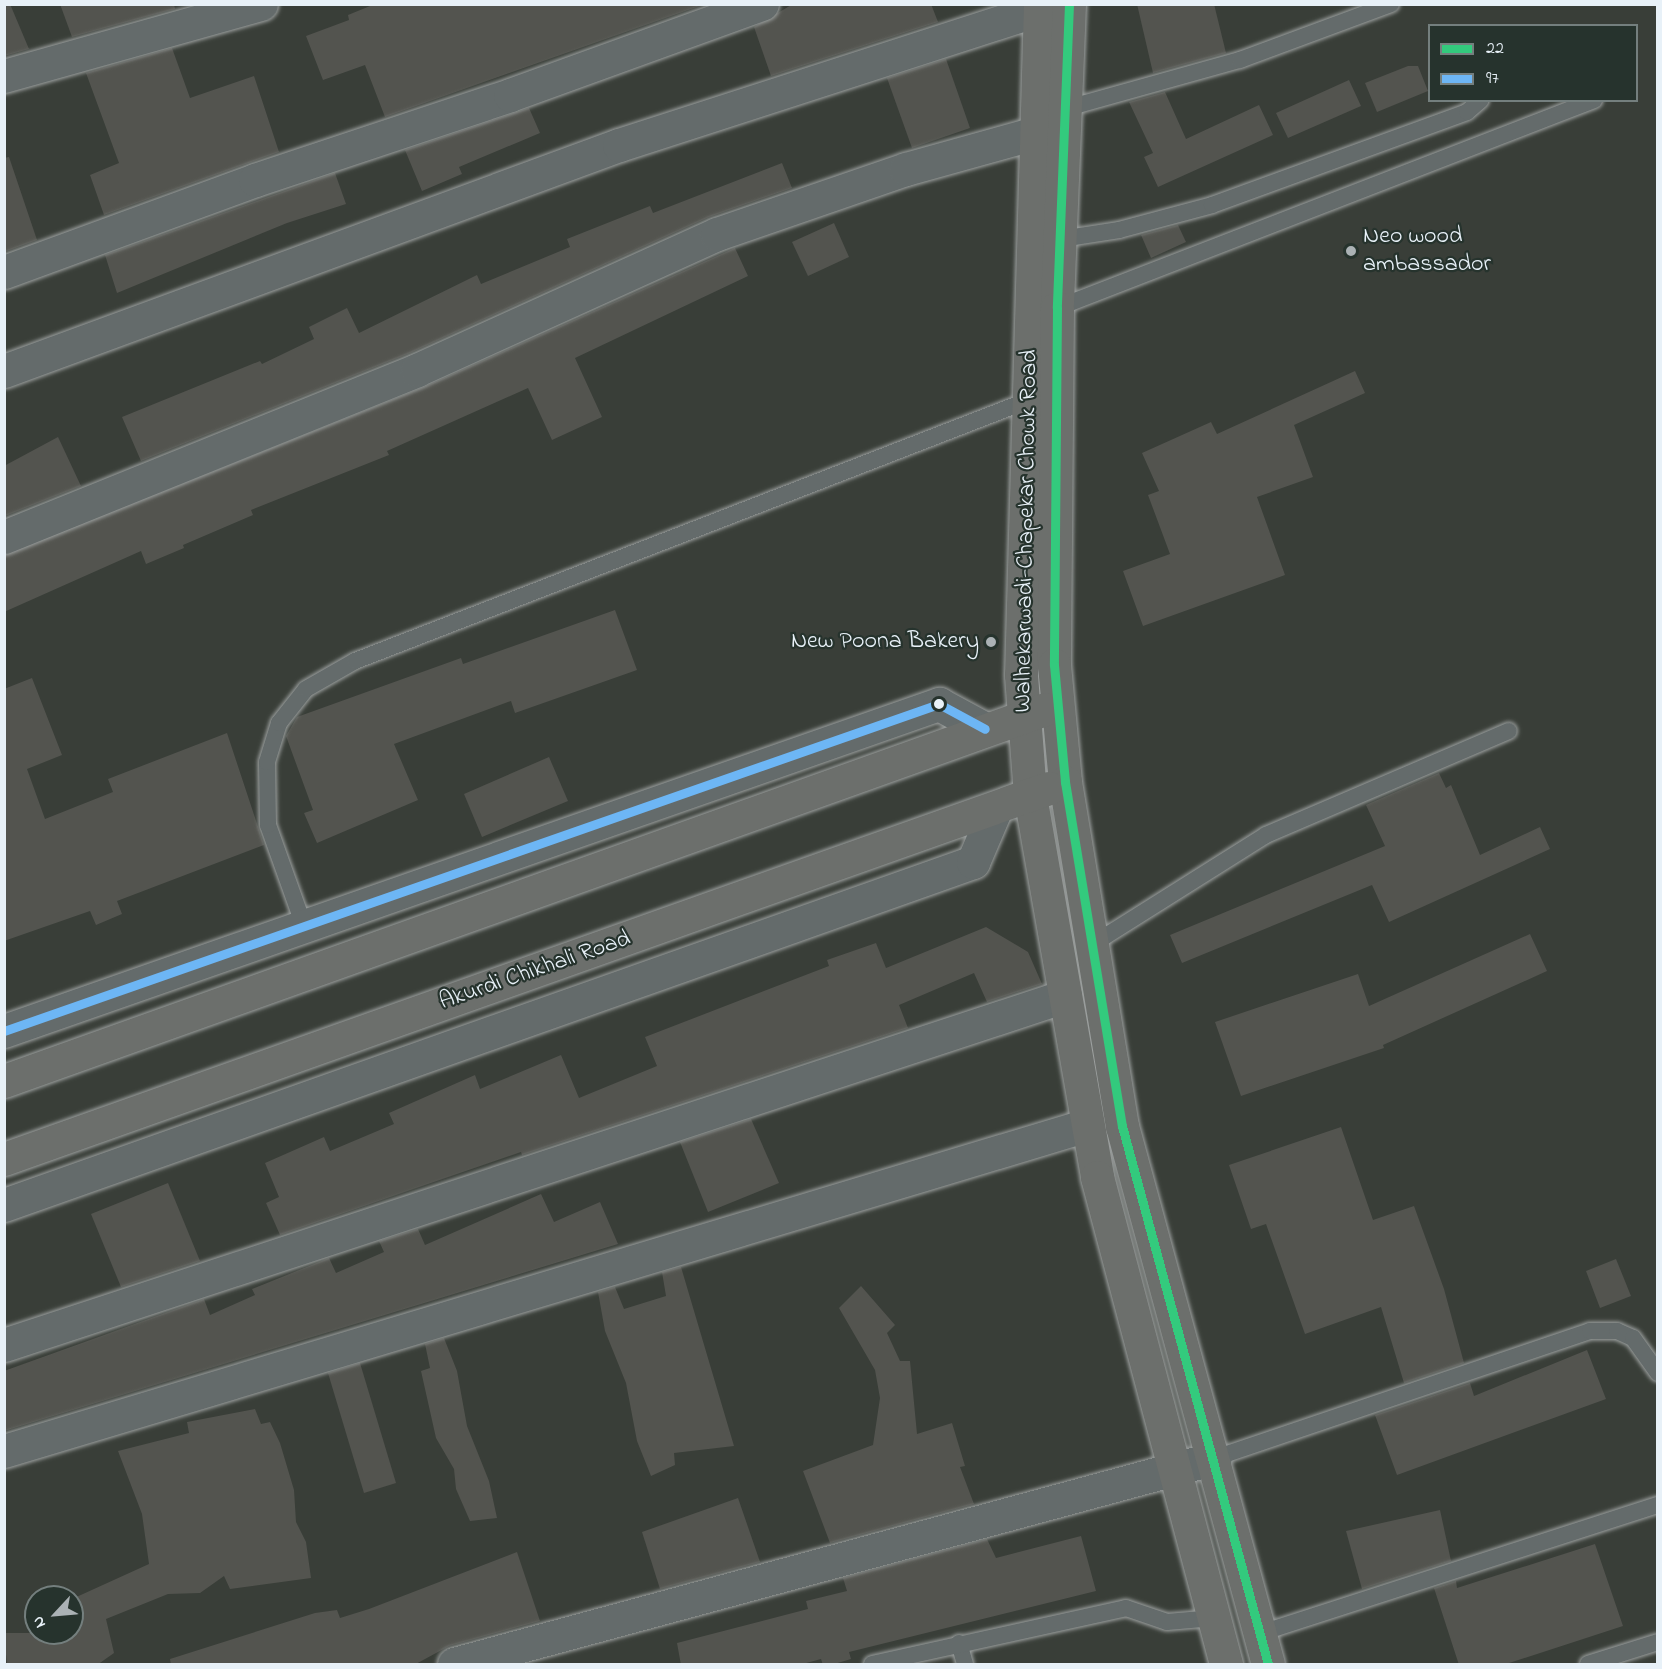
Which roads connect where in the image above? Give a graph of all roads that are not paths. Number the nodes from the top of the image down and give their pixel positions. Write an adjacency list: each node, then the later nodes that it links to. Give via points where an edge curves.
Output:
1 (261, 4): 5 (street)
2 (762, 4): 11 (street, via 510,95 255,180)
3 (1391, 4): 8 (lane, via 1240,60)
4 (1050, 6): 8 (main road, Walhekarwadi-Chapekar Chowk Road); 9 (main road, Walhekarwadi-Chapekar Chowk Road); 13 (street, via 619,145)
5 (4, 76)
6 (1479, 102): 10 (lane, via 1467,112 1212,205 1119,230)
7 (1589, 102): 12 (lane)
8 (1064, 109): 10 (main road, Walhekarwadi-Chapekar Chowk Road)
9 (1035, 133): 14 (main road, Walhekarwadi-Chapekar Chowk Road); 15 (street, via 906,169 717,234 417,370)
10 (1061, 239): 12 (main road, Walhekarwadi-Chapekar Chowk Road)
11 (4, 272)
12 (1057, 308): 16 (main road, Walhekarwadi-Chapekar Chowk Road)
13 (4, 371)
14 (1029, 400): 17 (main road, Walhekarwadi-Chapekar Chowk Road, via 1021,675); 23 (lane, via 355,661 306,689 279,723 267,762 268,825)
15 (4, 537)
16 (1057, 705): 17 (main road); 20 (main road, Walhekarwadi-Chapekar Chowk Road)
17 (1024, 716): 18 (main road); 21 (main road, Walhekarwadi-Chapekar Chowk Road)
18 (985, 729): 23 (street, via 939,704); 27 (main road)
19 (1509, 731): 24 (lane, via 1266,835)
20 (1065, 782): 21 (main road, Akurdi Chikhali Road); 24 (main road, Walhekarwadi-Chapekar Chowk Road)
21 (1030, 796): 22 (main road, Akurdi Chikhali Road); 25 (main road, Walhekarwadi-Chapekar Chowk Road)
22 (996, 808): 29 (main road, Akurdi Chikhali Road); 30 (street, via 973,862)
23 (304, 926): 26 (street)
24 (1093, 944): 34 (main road, Walhekarwadi-Chapekar Chowk Road, via 1122,1126)
25 (1065, 996): 28 (main road, Walhekarwadi-Chapekar Chowk Road); 31 (street)
26 (4, 1030)
27 (4, 1081)
28 (1087, 1125): 33 (street); 35 (main road, Walhekarwadi-Chapekar Chowk Road, via 1097,1177)
29 (4, 1159)
30 (4, 1205)
31 (4, 1345)
32 (1658, 1373): 34 (lane, via 1633,1338 1617,1331 1590,1331)
33 (4, 1451)
34 (1215, 1458): 35 (street); 38 (main road, Walhekarwadi-Chapekar Chowk Road)
35 (1177, 1468): 37 (main road, Walhekarwadi-Chapekar Chowk Road); 42 (street)
36 (1658, 1505): 38 (lane)
37 (1214, 1618): 40 (lane, via 1167,1622 1126,1608); 45 (main road, Walhekarwadi-Chapekar Chowk Road)
38 (1261, 1633): 46 (main road, Walhekarwadi-Chapekar Chowk Road)
39 (1658, 1642): 47 (lane)
40 (959, 1643): 41 (lane); 44 (lane)
41 (902, 1660): 43 (lane)
42 (454, 1665)
43 (872, 1665)
44 (965, 1665)
45 (1226, 1665)
46 (1268, 1665)
47 (1588, 1665)

